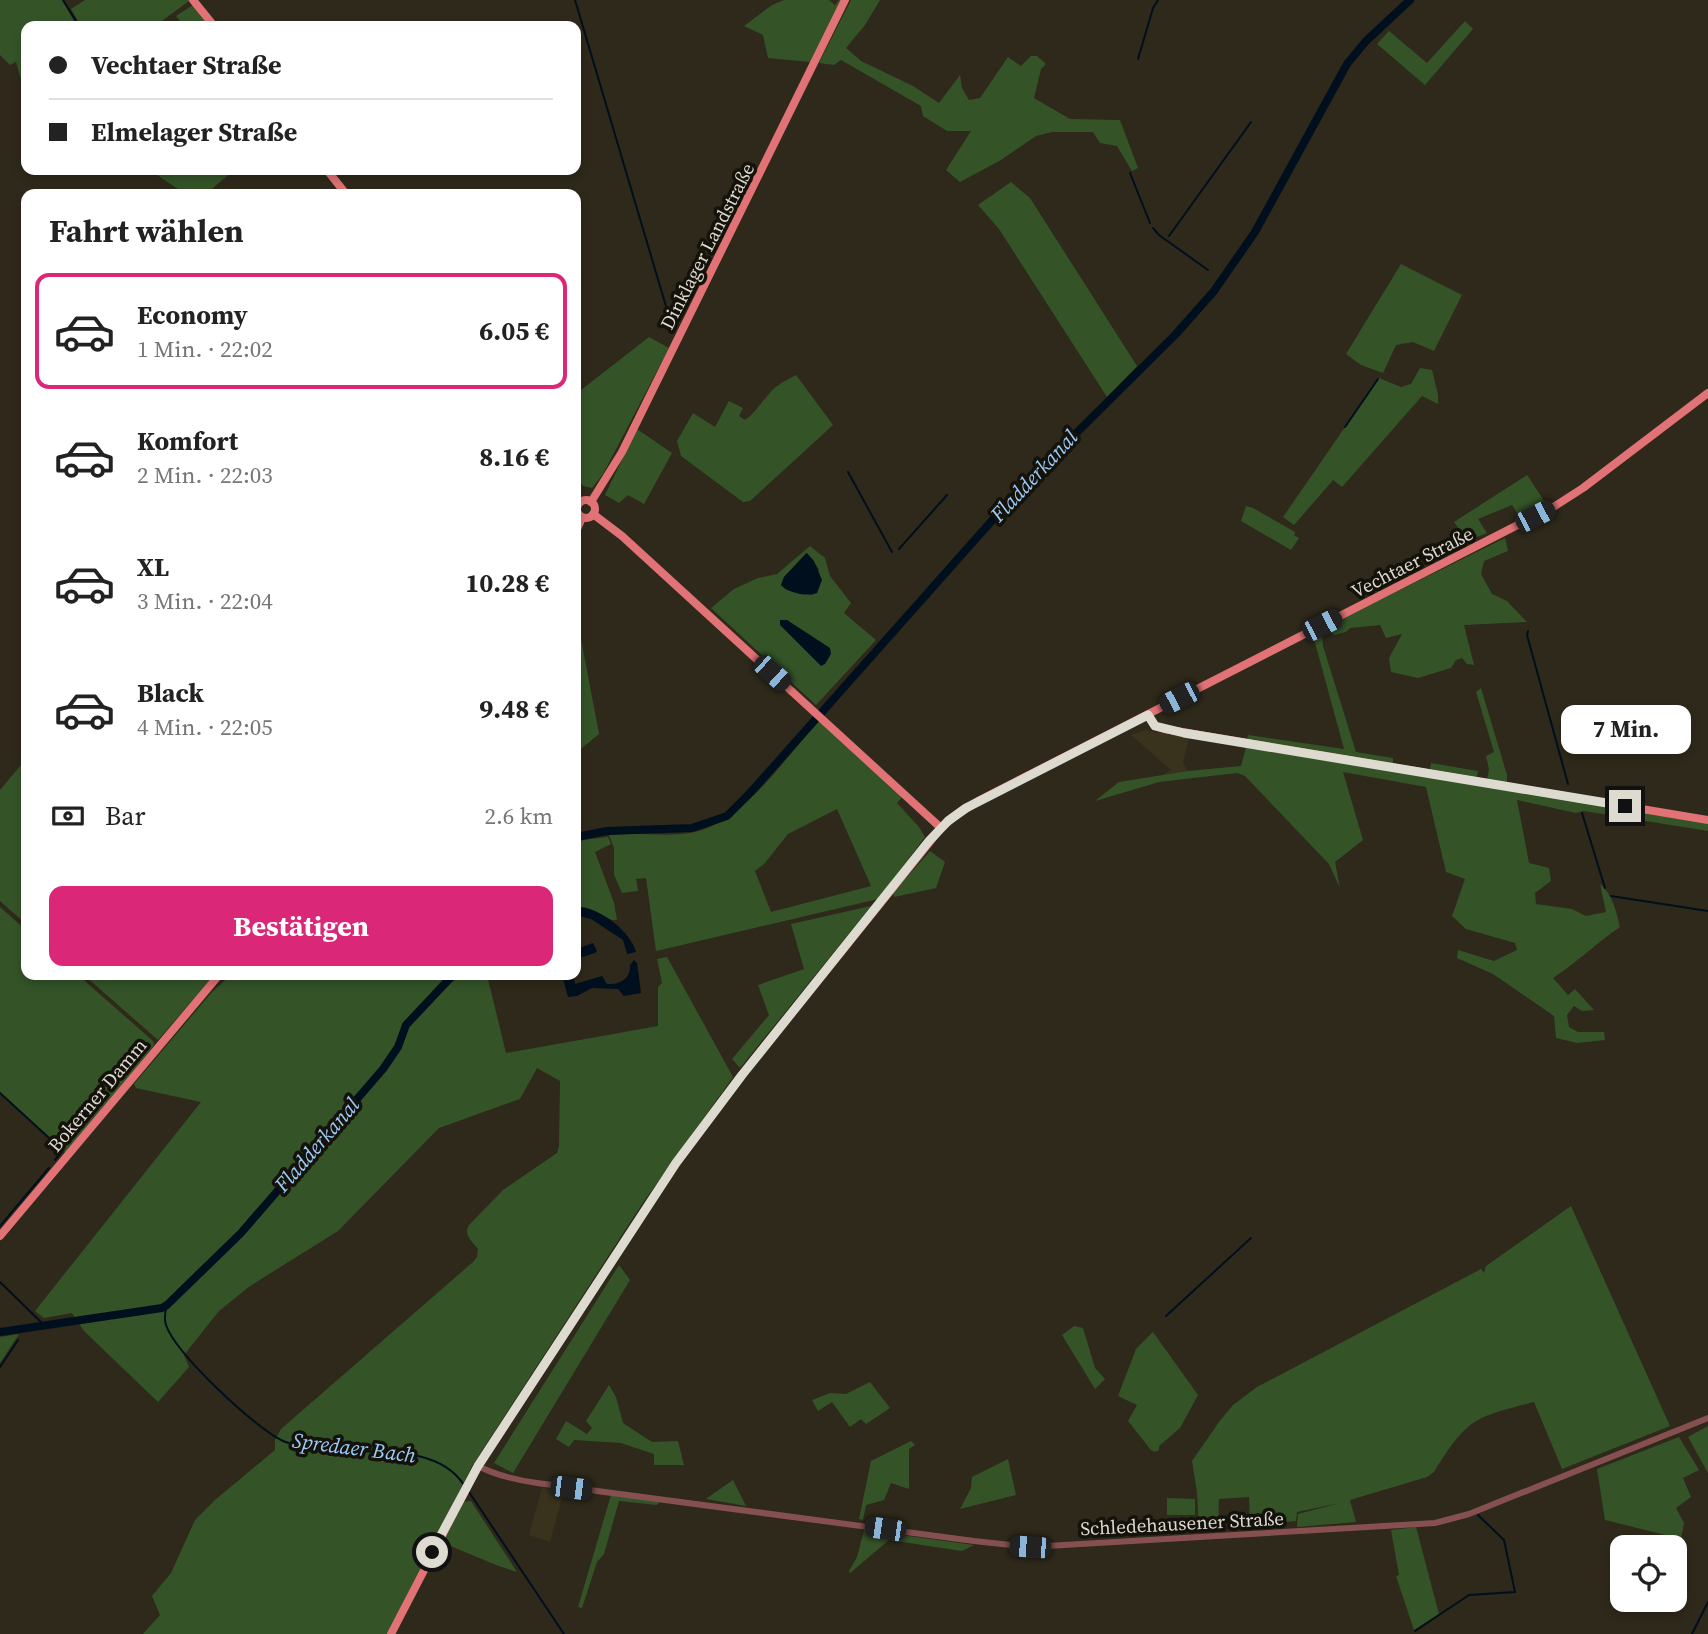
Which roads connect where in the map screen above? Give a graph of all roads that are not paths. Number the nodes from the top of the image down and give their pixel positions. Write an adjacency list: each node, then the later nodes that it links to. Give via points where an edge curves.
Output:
1 (193, 0): 3 (main road)
2 (845, 0): 8 (main road, Dinklager Landstraße, via 622,452)
3 (210, 21)
4 (331, 175): 5 (main road)
5 (342, 189)
6 (1708, 393): 11 (main road, Vechtaer Straße, via 1555,506)
7 (581, 499): 8 (main road)
8 (591, 502): 9 (main road)
9 (593, 514): 10 (main road); 13 (main road)
10 (582, 518)
11 (1148, 715): 12 (main road, via 1155,726 1184,733); 13 (main road, Vechtaer Straße, via 980,800)
12 (1708, 820)
13 (941, 828): 17 (main road, Vechtaer Straße, via 691,1142)
14 (215, 980): 15 (main road, Bokerner Damm)
15 (0, 1236)
16 (1708, 1418): 17 (street, Schledehausener Straße, via 1469,1514 1435,1522 1051,1547 974,1541 525,1481)
17 (478, 1466): 18 (main road, Vechtaer Straße)
18 (391, 1634)

